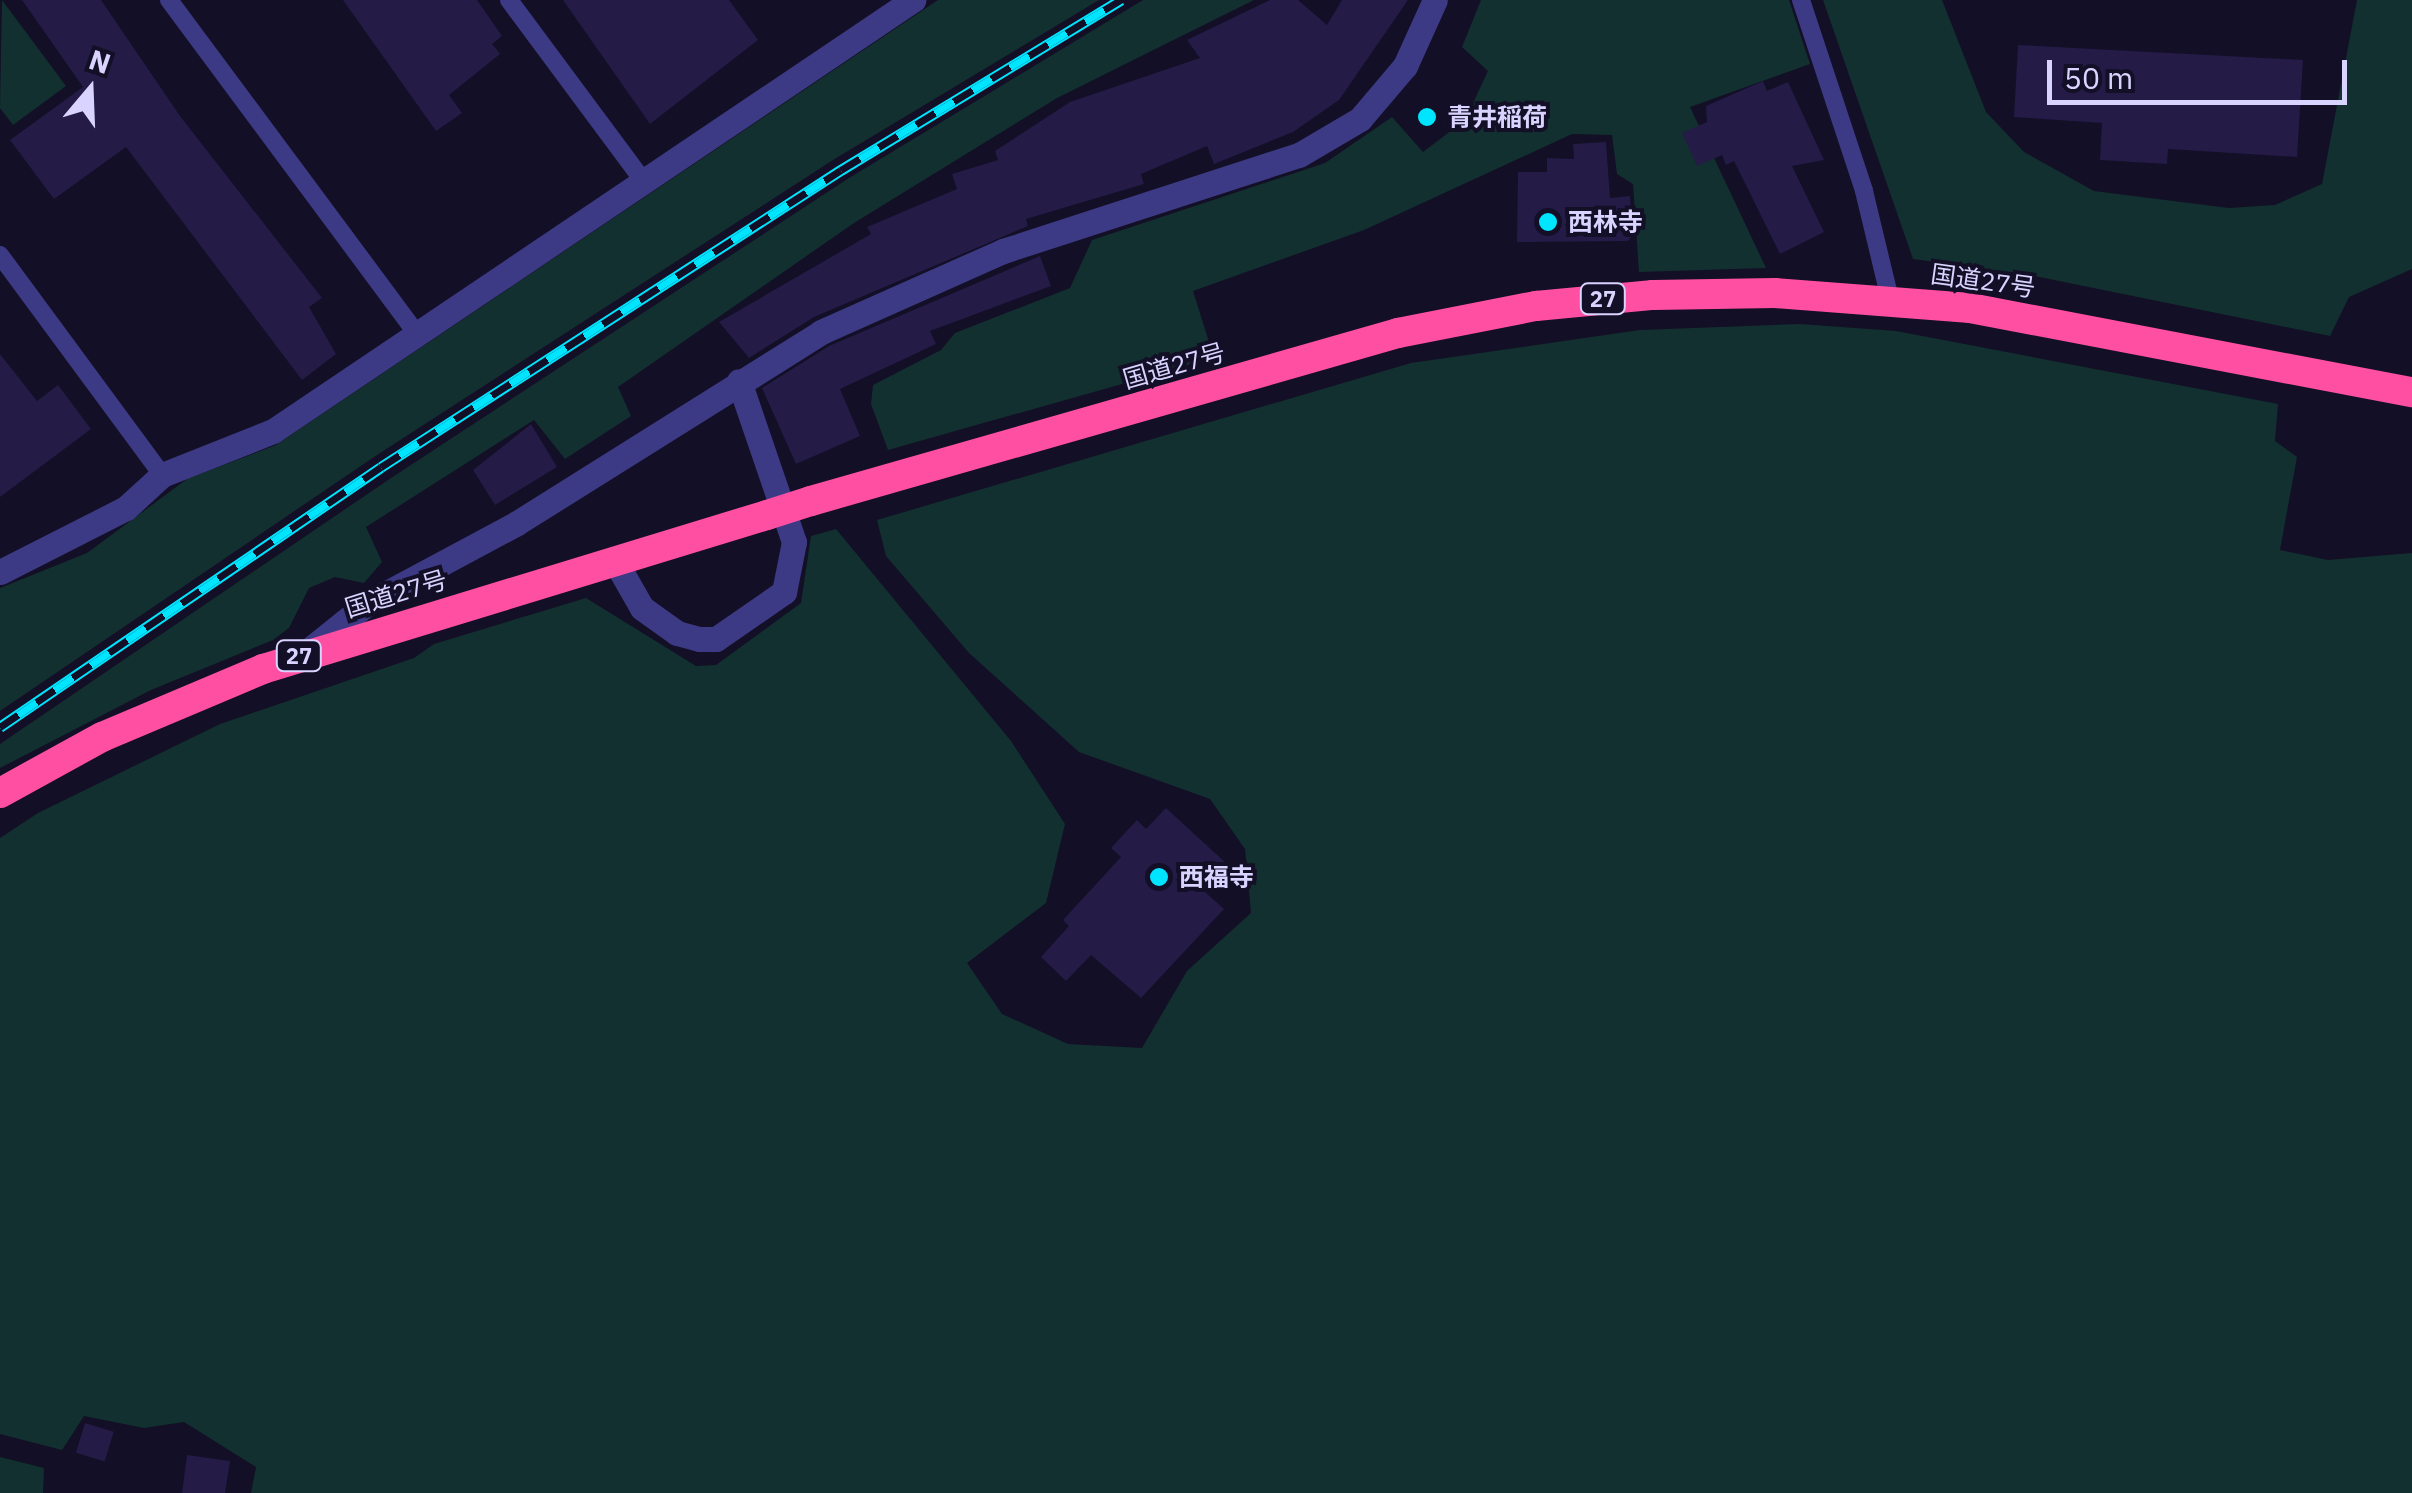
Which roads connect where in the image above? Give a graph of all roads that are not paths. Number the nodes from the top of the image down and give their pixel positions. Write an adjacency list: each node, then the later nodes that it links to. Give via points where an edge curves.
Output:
1 (169, 0): 9 (lane)
2 (510, 0): 6 (lane)
3 (912, 0): 6 (street)
4 (1435, 0): 10 (street, via 1404,66 1360,119 1299,155 1002,252 821,332)
5 (1801, 0): 8 (lane, via 1864,191)
6 (642, 179): 9 (street)
7 (0, 255): 12 (lane)
8 (1890, 299): 11 (highway, 国道27号 / 27, via 2040,320); 13 (highway, 国道27号 / 27, bridge, via 1684,294 1472,317)
9 (414, 332): 12 (street, via 273,431)
10 (739, 381): 13 (street, via 794,542 784,592 716,638 699,640 642,608); 15 (street, via 516,523 368,603)
11 (2412, 392)
12 (162, 475): 14 (street, via 126,508)
13 (614, 559): 15 (highway, 国道27号 / 27)
14 (0, 572)
15 (304, 654): 16 (highway, 国道27号 / 27, via 144,718)
16 (0, 794)

